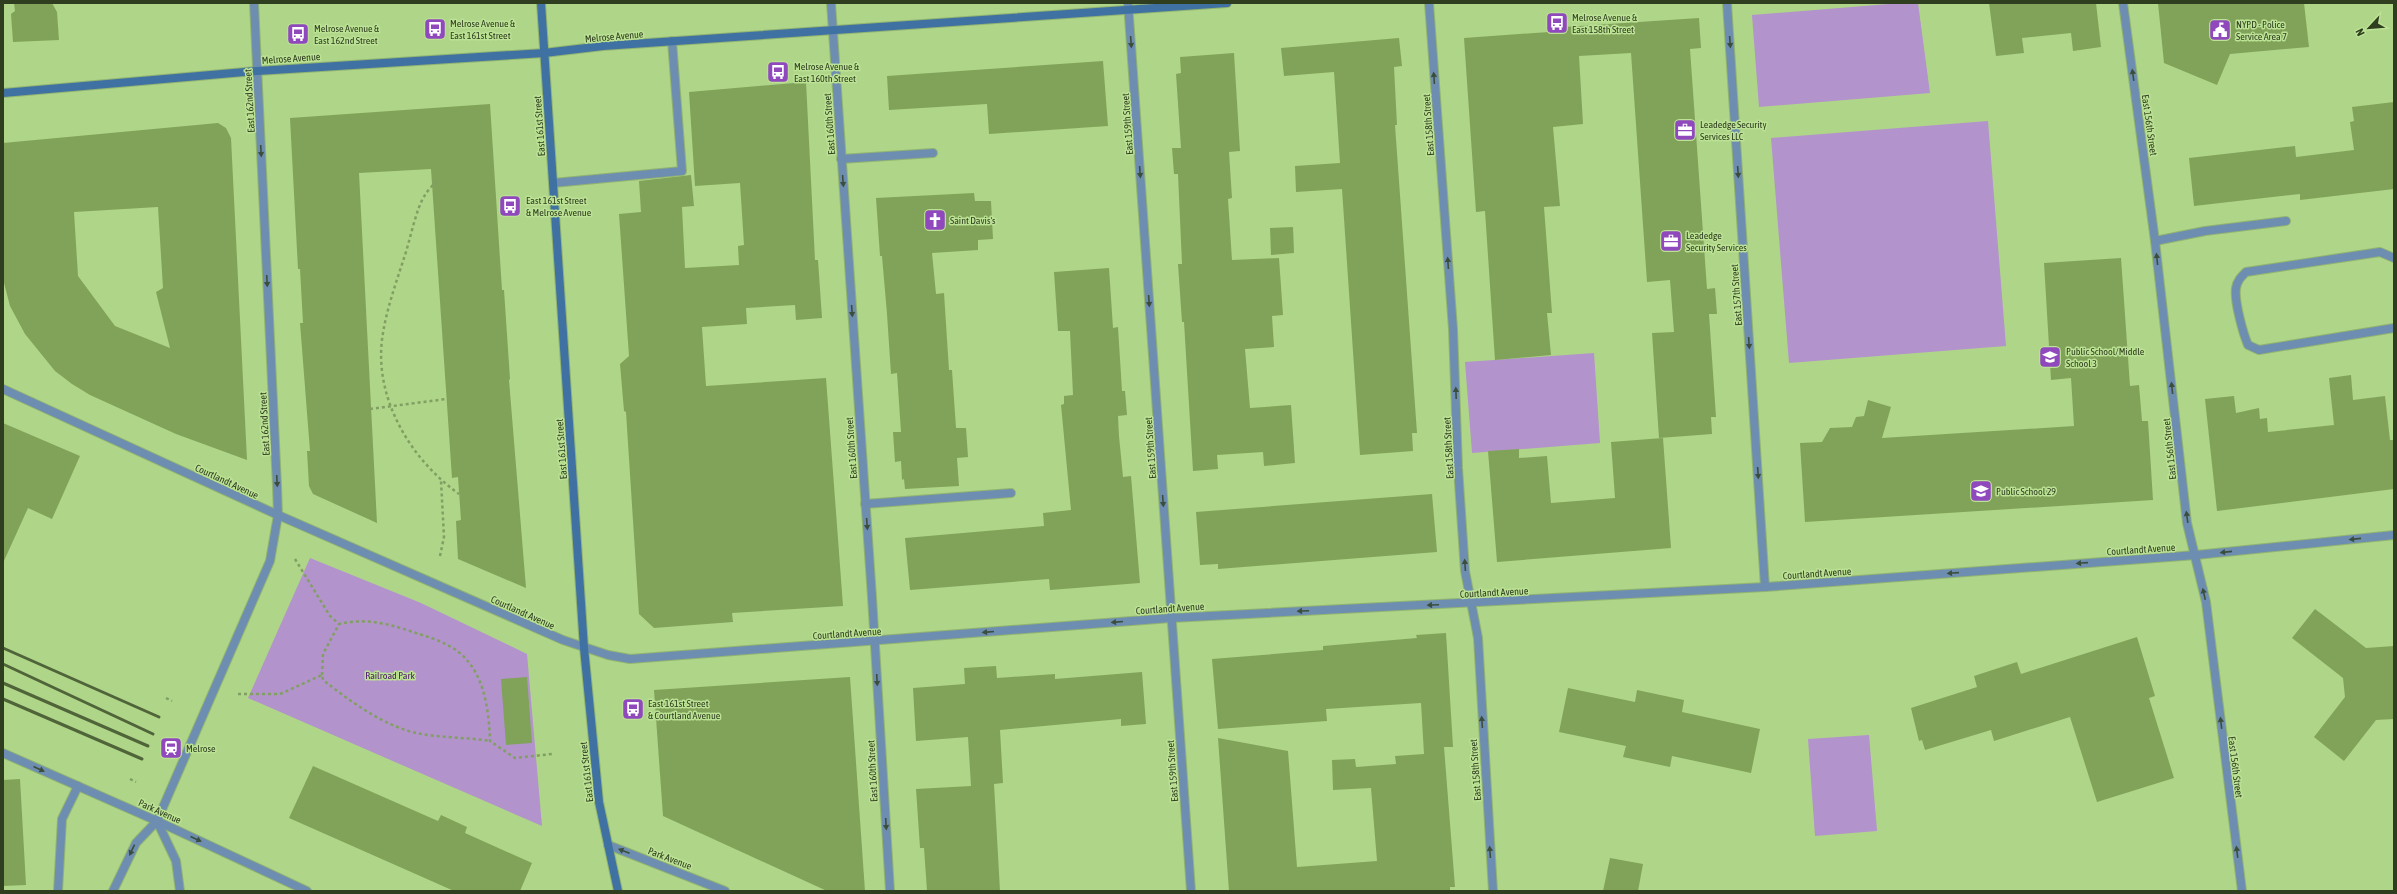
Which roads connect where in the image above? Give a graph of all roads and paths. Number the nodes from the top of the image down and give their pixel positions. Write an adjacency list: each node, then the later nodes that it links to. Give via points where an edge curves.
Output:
1 (254, 3): 12 (street, East 162nd Street)
2 (541, 3): 11 (main road, East 161st Street)
3 (831, 3): 9 (street, East 160th Street)
4 (1227, 3): 8 (main road, Melrose Avenue)
5 (1429, 3): 36 (street, East 158th Street, one-way to 5, via 1465,571 1453,321)
6 (1727, 3): 35 (street, East 157th Street, one-way to 35)
7 (2123, 3): 19 (street, East 156th Street, one-way to 7)
8 (1129, 7): 9 (main road, Melrose Avenue); 37 (street, East 159th Street, one-way to 37)
9 (832, 30): 10 (main road, Melrose Avenue); 15 (street, East 160th Street)
10 (672, 41): 11 (main road, Melrose Avenue); 17 (street, via 682,171)
11 (544, 53): 12 (main road, Melrose Avenue); 17 (main road, East 161st Street)
12 (257, 70): 13 (main road, Melrose Avenue); 30 (street, East 162nd Street, one-way to 30)
13 (3, 93)
14 (933, 153): 15 (street)
15 (841, 159): 29 (street, East 160th Street, one-way to 29)
16 (437, 181): 24 (path, via 424,195 382,334 382,377)
17 (553, 183): 40 (main road, East 161st Street)
18 (2286, 221): 19 (street, via 2205,231)
19 (2155, 241): 32 (street, East 156th Street, one-way to 19, via 2187,523)
20 (2394, 258): 21 (street, via 2380,252 2246,272 2238,279 2236,290 2244,336 2248,345 2258,350)
21 (2394, 328)
22 (3, 389): 30 (street, Courtlandt Avenue)
23 (446, 399): 24 (path)
24 (391, 407): 25 (path); 26 (path, via 411,447)
25 (370, 409)
26 (441, 481): 28 (path); 33 (path, via 444,537)
27 (1011, 493): 29 (street)
28 (459, 494)
29 (865, 504): 39 (street, East 160th Street, one-way to 39)
30 (278, 515): 40 (street, Courtlandt Avenue); 51 (street, East 162nd Street, via 270,561)
31 (2394, 535): 32 (street, Courtlandt Avenue, one-way to 32)
32 (2196, 555): 35 (street, Courtlandt Avenue, one-way to 35); 62 (street, East 156th Street, one-way to 32, via 2206,602)
33 (440, 556)
34 (295, 559): 38 (path, via 330,616)
35 (1765, 587): 36 (street, Courtlandt Avenue)
36 (1472, 603): 37 (street, Courtlandt Avenue, one-way to 37); 61 (street, East 158th Street, one-way to 36, via 1478,638)
37 (1171, 618): 39 (street, Courtlandt Avenue, one-way to 39); 60 (street, East 159th Street)
38 (339, 624): 41 (path, via 323,654); 45 (path, via 354,620 386,623 443,643 463,656 475,672 489,709)
39 (875, 641): 40 (street, Courtlandt Avenue, via 630,659); 59 (street, East 160th Street, one-way to 59)
40 (584, 648): 52 (main road, East 161st Street, via 599,802)
41 (322, 675): 42 (path, via 280,694); 45 (path, via 323,680 350,701 378,717 416,733)
42 (238, 694)
43 (166, 698): 44 (path)
44 (172, 701)
45 (490, 740): 47 (path, via 515,758)
46 (3, 753): 50 (street, Park Avenue, one-way to 50)
47 (552, 754)
48 (130, 778): 49 (path)
49 (136, 782)
50 (78, 786): 51 (street, Park Avenue); 53 (street, via 62,819)
51 (157, 821): 54 (street, East 162nd Street, one-way to 54, via 136,843); 55 (street, via 176,861); 56 (street, Park Avenue, one-way to 56)
52 (608, 845): 57 (main road, East 161st Street); 58 (street, Park Avenue, one-way to 52)
53 (58, 891)
54 (112, 891)
55 (180, 891)
56 (307, 891)
57 (618, 891)
58 (725, 891)
59 (890, 891)
60 (1190, 891)
61 (1493, 891)
62 (2242, 891)

